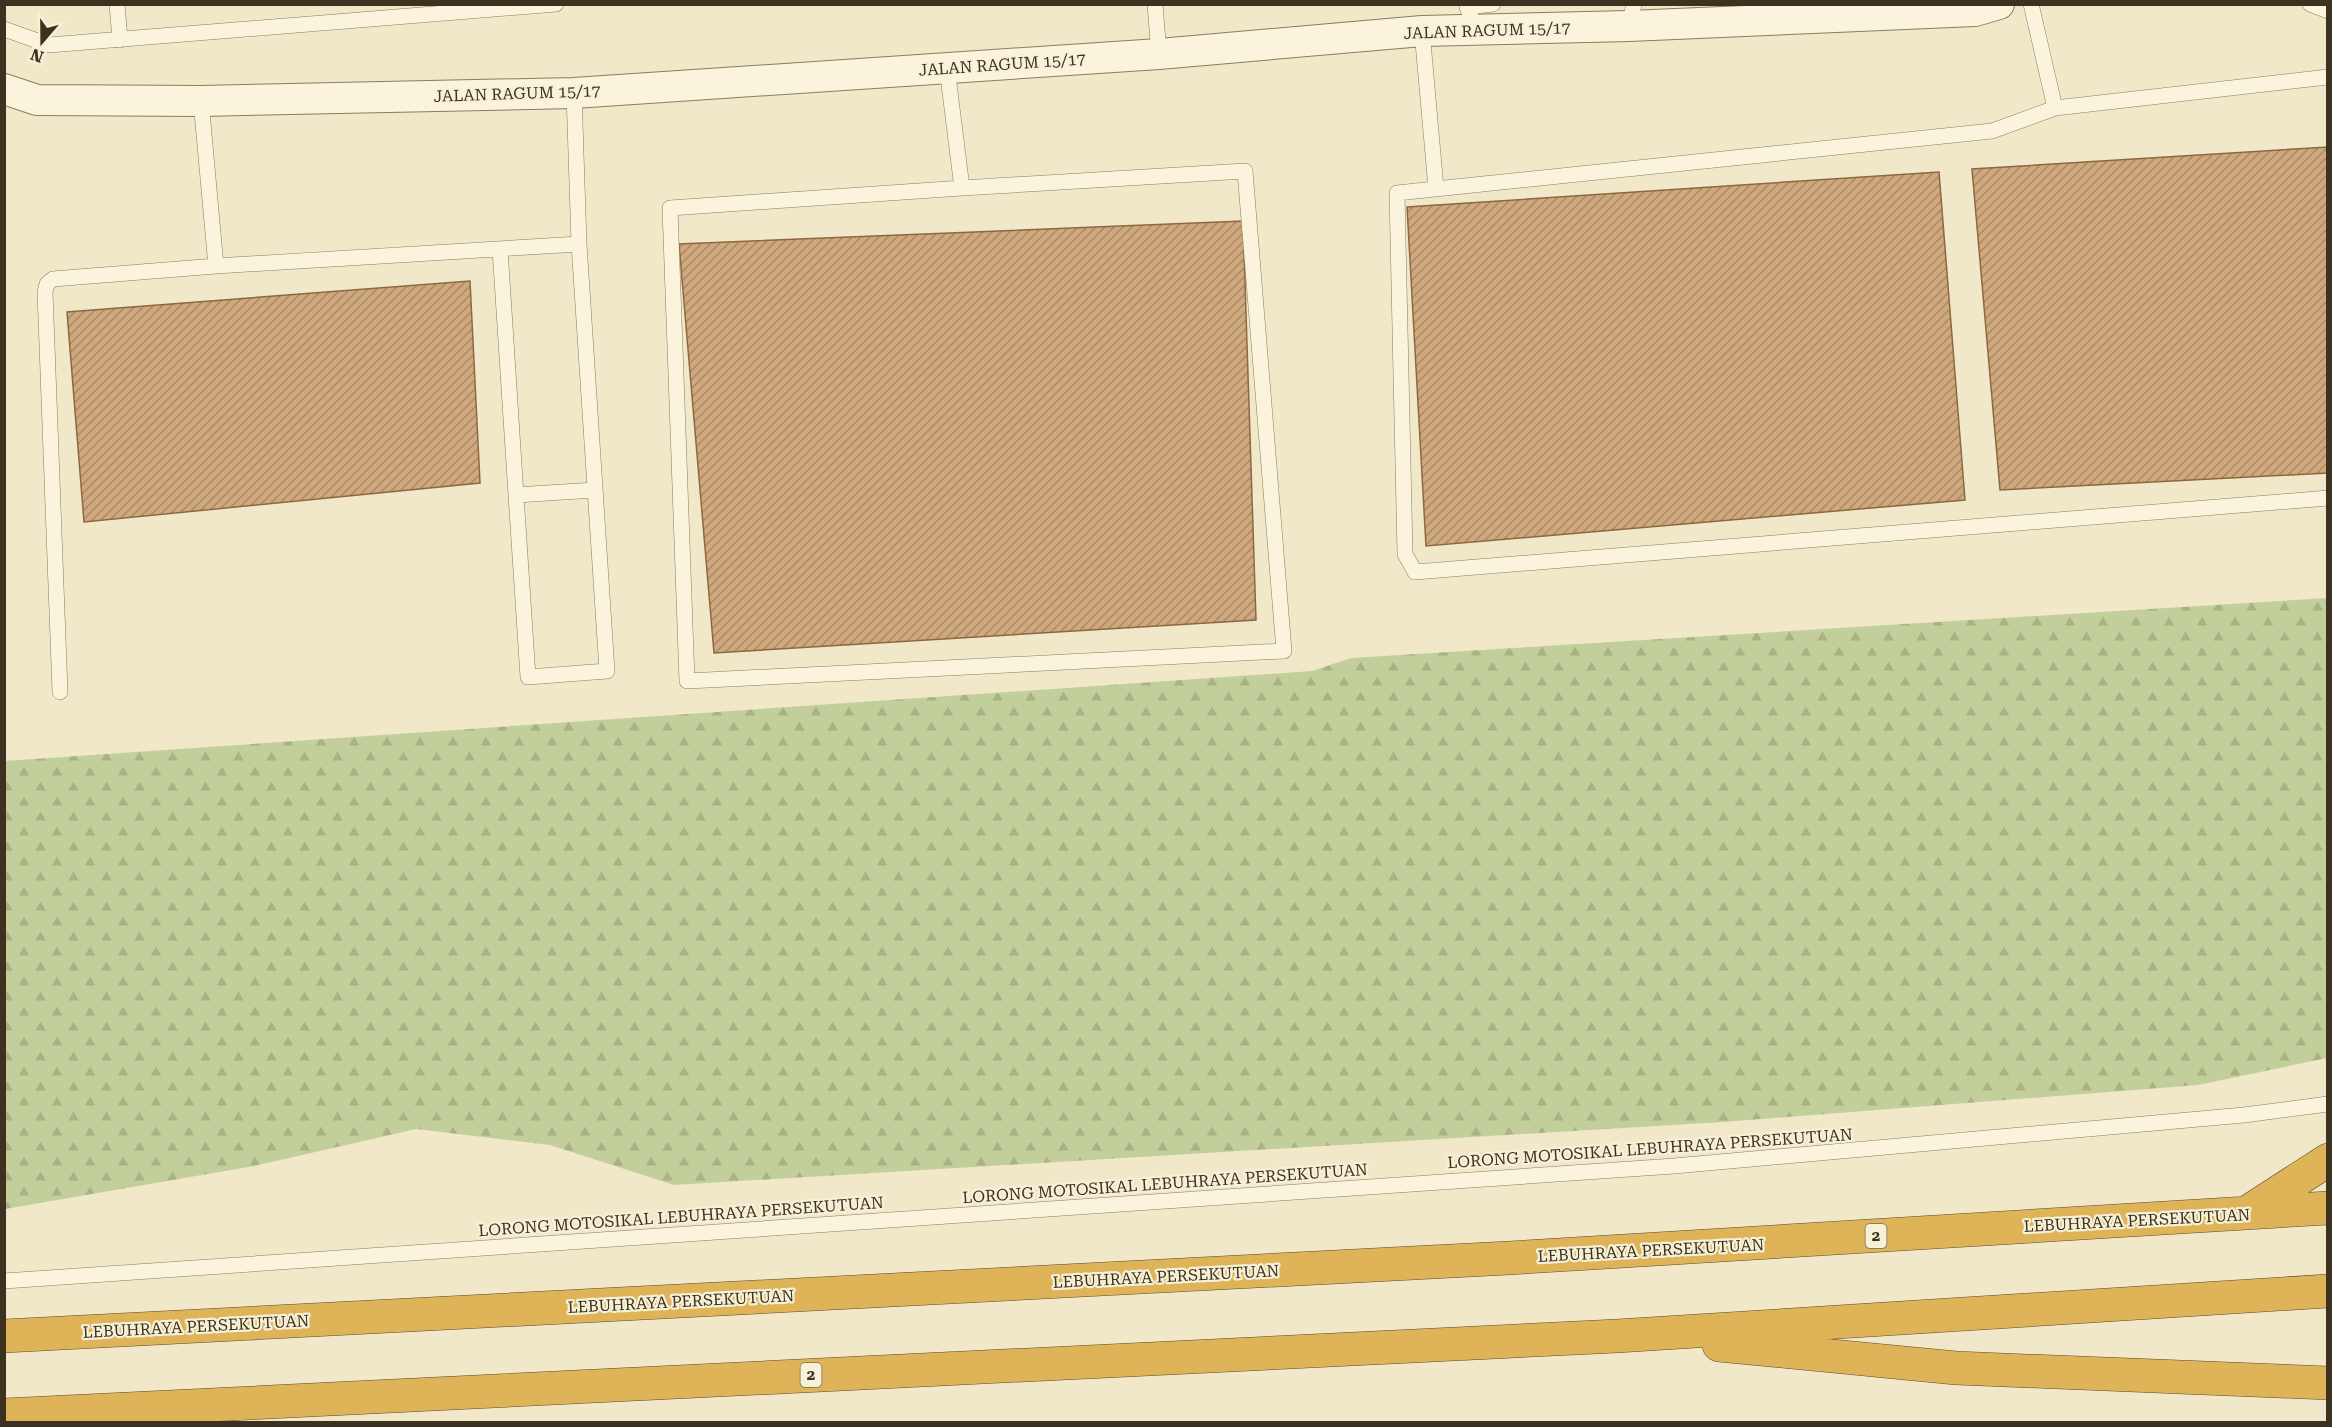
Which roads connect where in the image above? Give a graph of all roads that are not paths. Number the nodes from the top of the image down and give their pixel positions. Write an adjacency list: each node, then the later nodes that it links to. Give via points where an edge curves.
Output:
1 (117, 4): 13 (lane)
2 (556, 4): 13 (lane)
3 (1155, 4): 14 (lane)
4 (1493, 4): 11 (lane, via 1467,7)
5 (1999, 4): 9 (street, JALAN RAGUM 15/17, via 1975,11)
6 (2031, 4): 20 (lane)
7 (2310, 4): 8 (lane)
8 (2328, 11)
9 (1631, 15): 11 (street, JALAN RAGUM 15/17)
10 (4, 29): 13 (lane, via 49,45)
11 (1476, 30): 12 (street, JALAN RAGUM 15/17)
12 (1422, 31): 14 (street, JALAN RAGUM 15/17); 22 (lane)
13 (120, 40)
14 (1159, 54): 15 (street, JALAN RAGUM 15/17)
15 (947, 68): 18 (street, JALAN RAGUM 15/17); 21 (lane)
16 (2328, 76): 20 (lane)
17 (4, 89): 19 (street, JALAN RAGUM 15/17, via 36,100)
18 (574, 93): 19 (street, JALAN RAGUM 15/17); 23 (lane)
19 (201, 101): 25 (lane)
20 (2055, 108): 22 (lane, via 1992,131)
21 (962, 188): 21 (lane, via 1245,171 1284,651 687,681 670,208)
22 (1436, 188): 28 (lane, via 1397,193 1405,554 1415,572)
23 (579, 244): 24 (lane); 26 (lane)
24 (500, 249): 25 (lane); 27 (lane)
25 (216, 266): 29 (lane, via 53,279 47,284)
26 (595, 490): 27 (lane); 27 (lane, via 607,671 528,676)
27 (516, 495)
28 (2328, 498)
29 (60, 692)
30 (2328, 1104): 34 (lane, LORONG MOTOSIKAL LEBUHRAYA PERSEKUTUAN, via 2244,1115 1674,1166)
31 (2328, 1160): 33 (highway)
32 (2328, 1208): 33 (highway, LEBUHRAYA PERSEKUTUAN / 2)
33 (2244, 1214): 36 (highway, LEBUHRAYA PERSEKUTUAN / 2, via 1485,1259)
34 (4, 1281)
35 (2328, 1291): 37 (highway, 2)
36 (4, 1336)
37 (1617, 1336): 38 (highway, via 1956,1368); 39 (highway, 2)
38 (2328, 1383)
39 (4, 1415)

